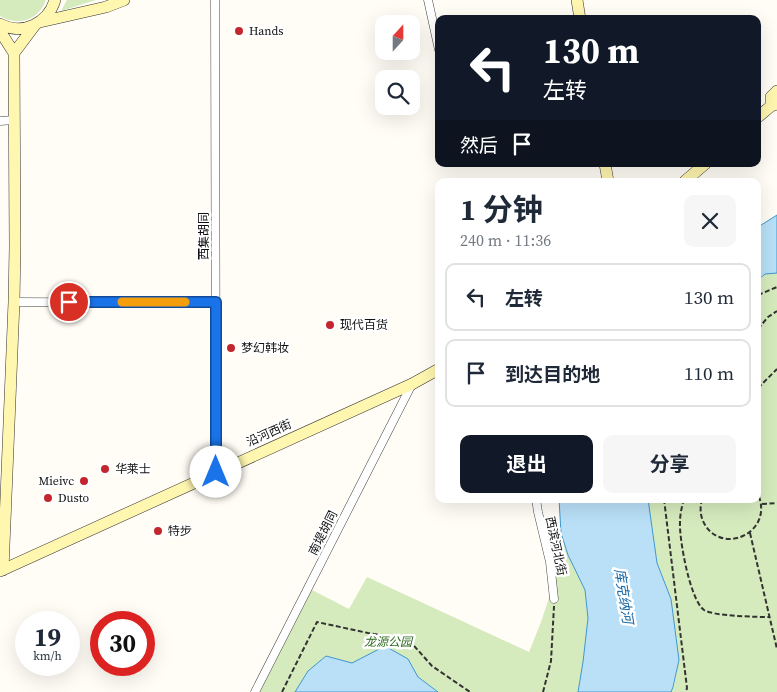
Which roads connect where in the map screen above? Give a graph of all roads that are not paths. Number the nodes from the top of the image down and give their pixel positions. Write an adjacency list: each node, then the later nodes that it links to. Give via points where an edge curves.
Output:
1 (55, 0): 8 (main road, via 49,13)
2 (124, 0): 8 (main road)
3 (215, 0): 20 (street, 西集胡同)
4 (428, 0): 10 (street)
5 (577, 0): 6 (main road)
6 (579, 15)
7 (0, 24): 8 (main road, via 14,29)
8 (38, 24): 11 (main road)
9 (0, 31): 11 (main road)
10 (435, 32)
11 (14, 53): 15 (main road)
12 (777, 91): 13 (main road, via 771,97)
13 (774, 105): 14 (main road)
14 (761, 115)
15 (14, 120): 16 (street); 19 (main road)
16 (0, 121)
17 (701, 167): 18 (main road)
18 (689, 178)
19 (14, 302): 20 (street); 23 (main road)
20 (216, 302): 24 (street, 西集胡同)
21 (435, 371): 22 (main road, 沿河西街)
22 (412, 384): 24 (main road, 沿河西街); 28 (street, 南堤胡同)
23 (5, 394): 26 (main road)
24 (216, 472): 26 (main road, 沿河西街)
25 (537, 503): 27 (street, 西滨河北街)
26 (1, 570)
27 (554, 598)
28 (255, 692)

